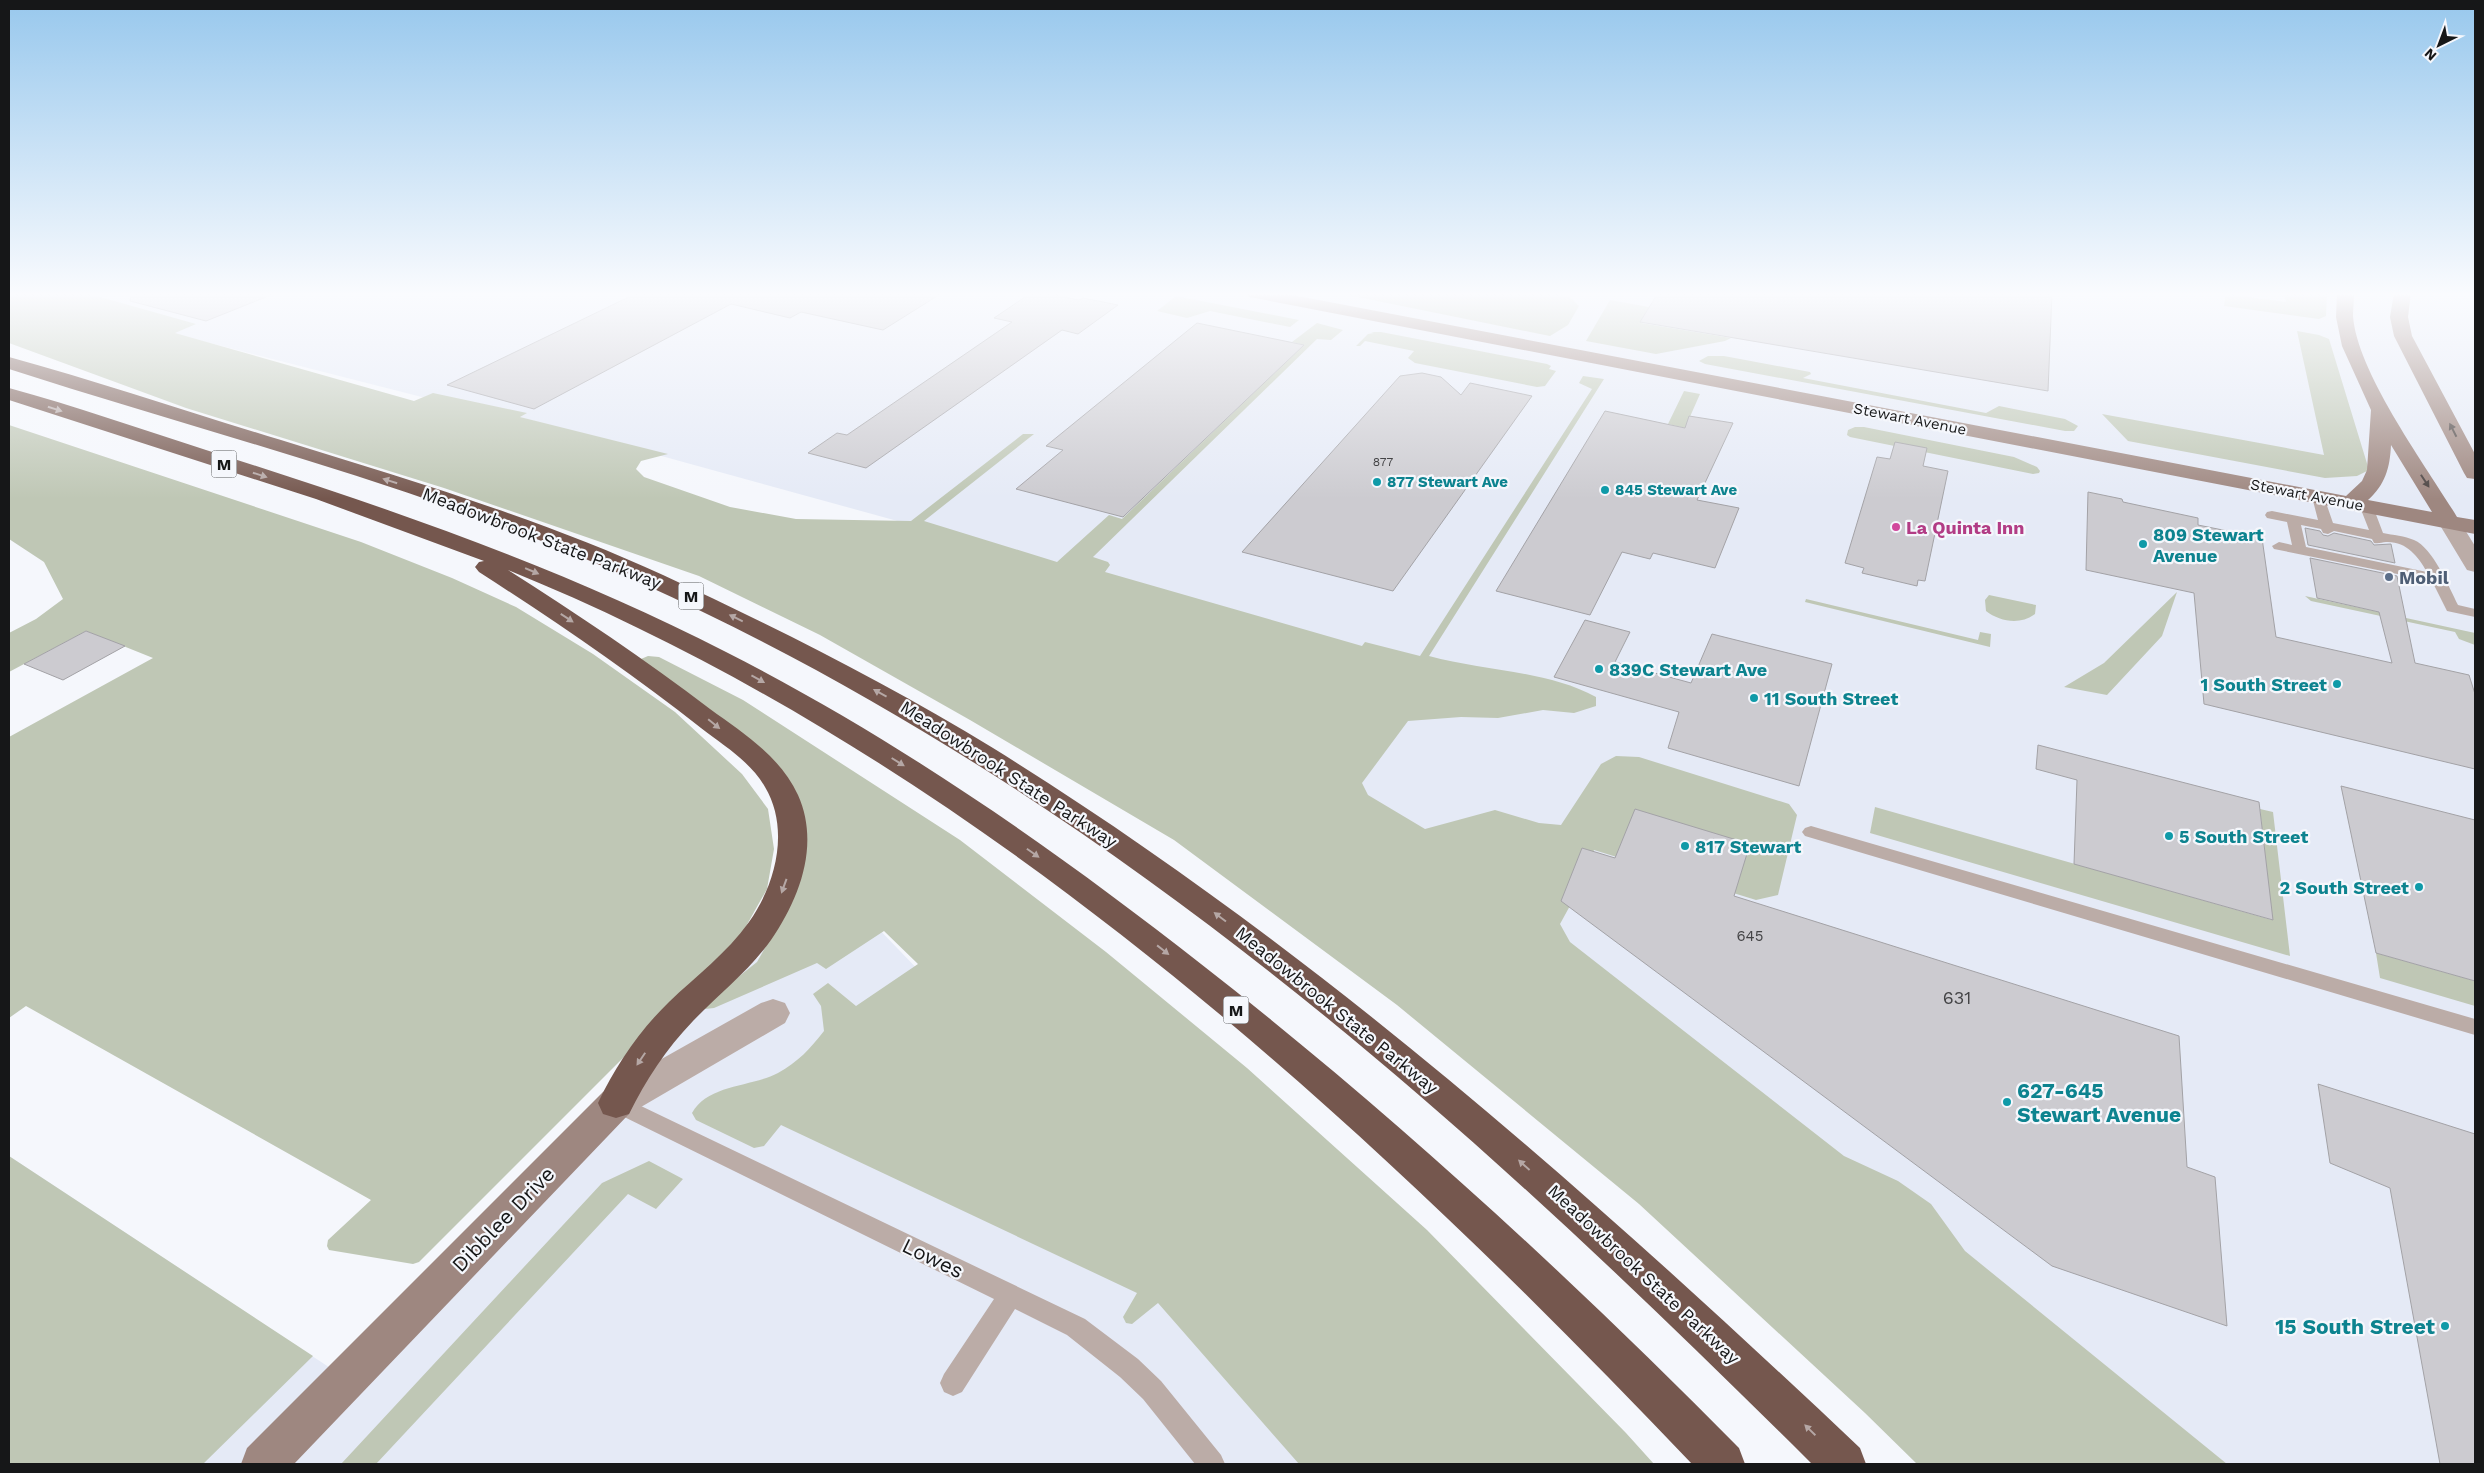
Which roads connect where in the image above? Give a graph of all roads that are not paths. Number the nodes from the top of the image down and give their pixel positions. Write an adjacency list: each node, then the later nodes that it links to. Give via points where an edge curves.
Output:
1 (1614, 362): 8 (street, Stewart Avenue)
2 (2359, 362): 6 (street)
3 (2416, 362): 7 (street, one-way to 3)
4 (9, 363): 31 (highway, Meadowbrook State Parkway / M, one-way to 4, via 1610,1241 1389,1049 1301,978 1131,852 909,710 758,629 589,552 412,488)
5 (9, 394): 15 (highway, Meadowbrook State Parkway / M, one-way to 15)
6 (2380, 411): 9 (street, via 2376,477); 12 (street, one-way to 12)
7 (2475, 474)
8 (2318, 497): 9 (street, Stewart Avenue); 14 (lane)
9 (2358, 505): 12 (street, Stewart Avenue); 16 (lane)
10 (2272, 515): 11 (lane)
11 (2293, 520): 14 (lane); 18 (lane)
12 (2449, 522): 13 (street, Stewart Avenue); 19 (street)
13 (2475, 527)
14 (2328, 528): 16 (lane)
15 (438, 535): 25 (highway, one-way to 25, via 590,632 676,694 763,765 778,783 788,808 794,839 786,884 774,909 738,958 650,1046); 30 (highway, Meadowbrook State Parkway / M, one-way to 30, via 624,612 755,678 893,759 1050,865 1195,976 1352,1108 1518,1260)
16 (2378, 538): 20 (lane, via 2411,543)
17 (2279, 546): 18 (lane)
18 (2300, 550): 20 (lane, via 2334,553)
19 (2475, 565)
20 (2438, 578): 21 (lane, via 2452,608)
21 (2475, 613)
22 (1811, 832): 24 (lane)
23 (773, 1013): 25 (street, Dibblee Drive)
24 (2475, 1027)
25 (616, 1103): 26 (lane, Lowes); 28 (street, Dibblee Drive)
26 (1010, 1295): 27 (lane); 29 (lane, Lowes, via 1076,1327 1129,1368 1152,1390)
27 (953, 1383)
28 (263, 1464)
29 (1212, 1464)
30 (1722, 1464)
31 (1844, 1464)

